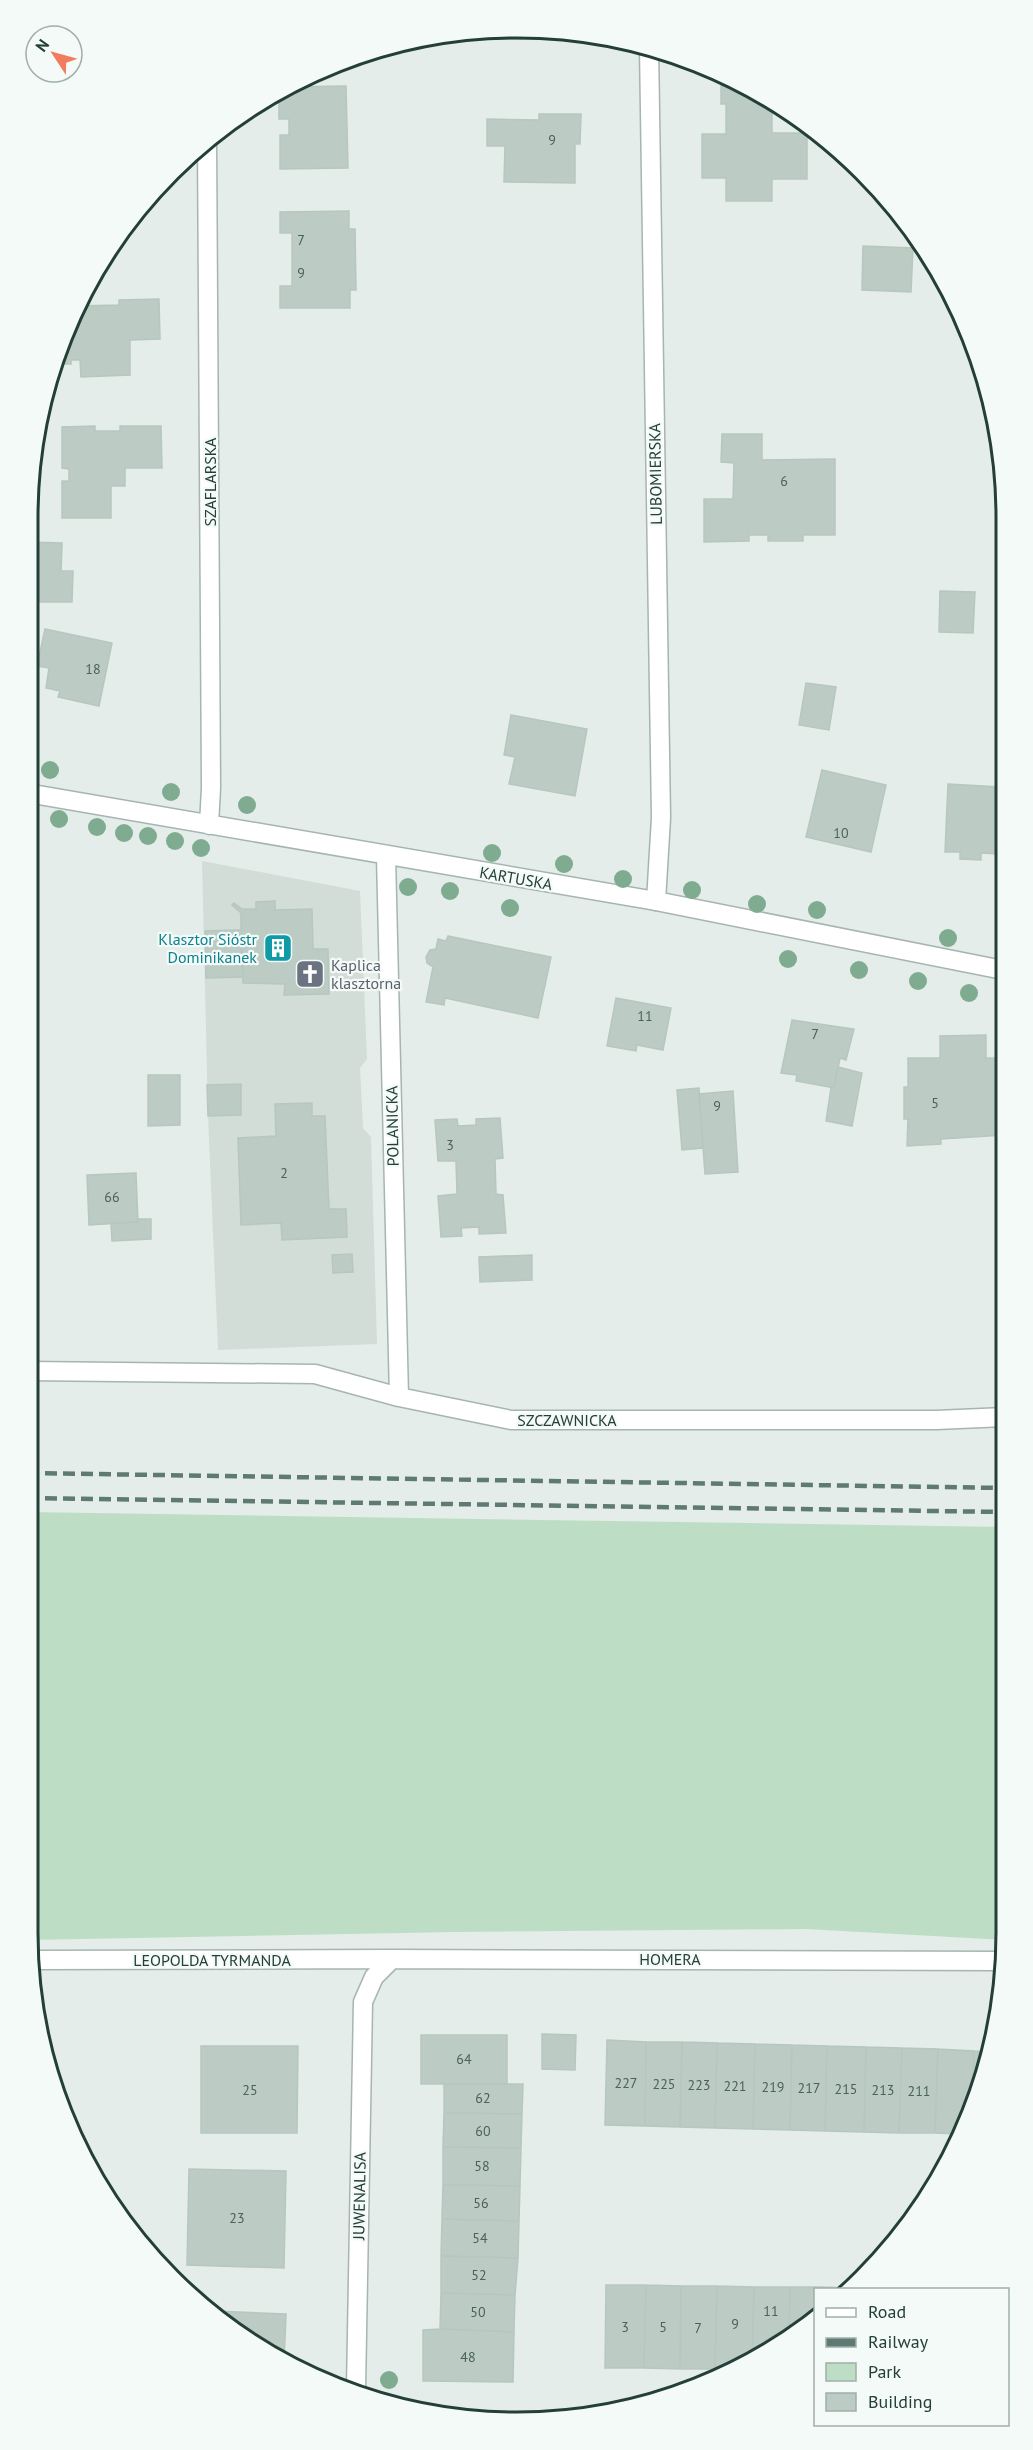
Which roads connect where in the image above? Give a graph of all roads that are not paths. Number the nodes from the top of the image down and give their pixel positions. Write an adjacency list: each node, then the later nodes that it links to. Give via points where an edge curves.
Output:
1 (649, 57): 6 (street, LUBOMIERSKA, via 661,818)
2 (207, 151): 4 (street, SZAFLARSKA)
3 (38, 795): 4 (street, KARTUSKA)
4 (209, 825): 5 (street, KARTUSKA)
5 (386, 856): 6 (street, KARTUSKA); 9 (street, POLANICKA)
6 (656, 901): 7 (street, KARTUSKA)
7 (996, 969)
8 (38, 1371): 9 (street, SZCZAWNICKA, via 315,1374)
9 (399, 1397): 10 (street, SZCZAWNICKA, via 511,1420)
10 (996, 1417)
11 (392, 1959): 12 (street, LEOPOLDA TYRMANDA); 13 (street, HOMERA); 14 (street, JUWENALISA, via 375,1977 363,2002)
12 (39, 1960)
13 (994, 1961)
14 (356, 2384)

